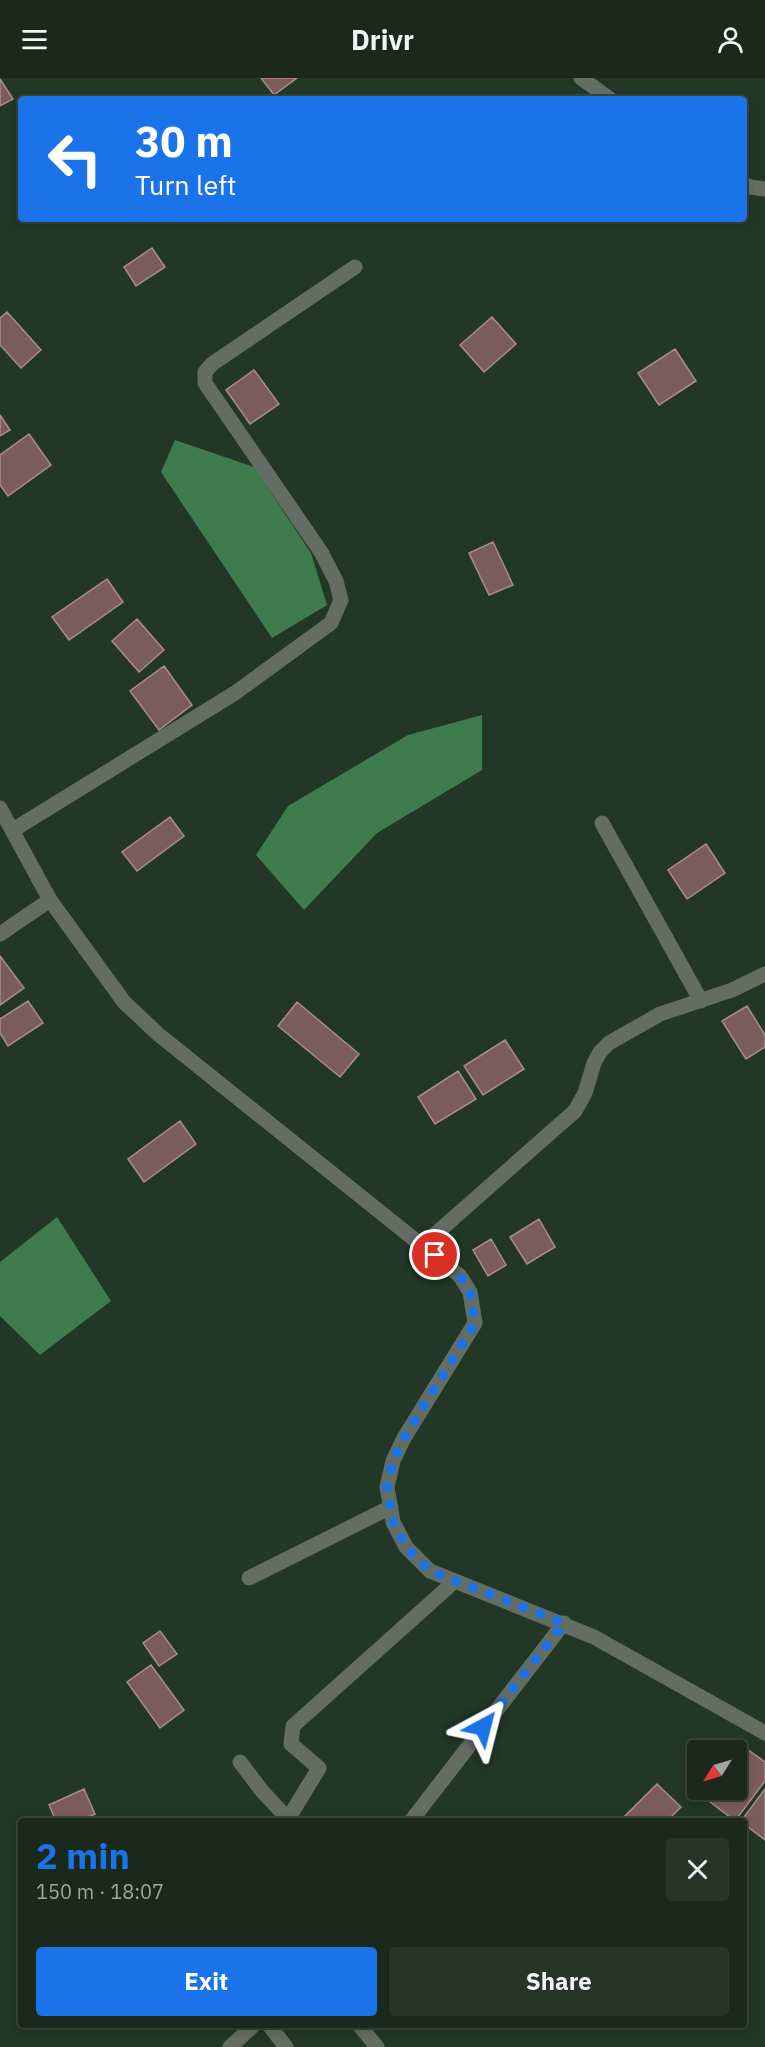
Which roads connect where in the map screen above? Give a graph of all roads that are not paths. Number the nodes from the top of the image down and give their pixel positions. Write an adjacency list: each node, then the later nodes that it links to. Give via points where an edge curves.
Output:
1 (581, 78): 2 (street)
2 (606, 96)
3 (747, 186): 4 (street)
4 (765, 189)
5 (355, 267): 8 (street, via 205,372 205,383 321,552 336,580 341,600 331,623 235,693)
6 (0, 808): 8 (street)
7 (602, 823): 12 (street)
8 (13, 830): 9 (street)
9 (50, 900): 10 (street); 13 (street, via 124,1002 158,1034)
10 (0, 934)
11 (765, 974): 12 (street)
12 (701, 1001): 13 (street, via 660,1014 609,1043 594,1063 575,1111)
13 (423, 1245): 14 (street, via 460,1276 470,1292 475,1323 393,1461 387,1487)
14 (391, 1507): 15 (street); 16 (street, via 393,1522 406,1547 430,1571)
15 (249, 1578)
16 (455, 1581): 17 (street); 21 (street, via 293,1726 291,1744 319,1768)
17 (564, 1623): 18 (street); 22 (street)
18 (765, 1732)
19 (240, 1762): 20 (street)
20 (287, 1818)
21 (290, 1818)
22 (413, 1818)
23 (252, 2028): 26 (street)
24 (271, 2028): 27 (street)
25 (361, 2028): 28 (street)
26 (230, 2047)
27 (286, 2047)
28 (377, 2047)

